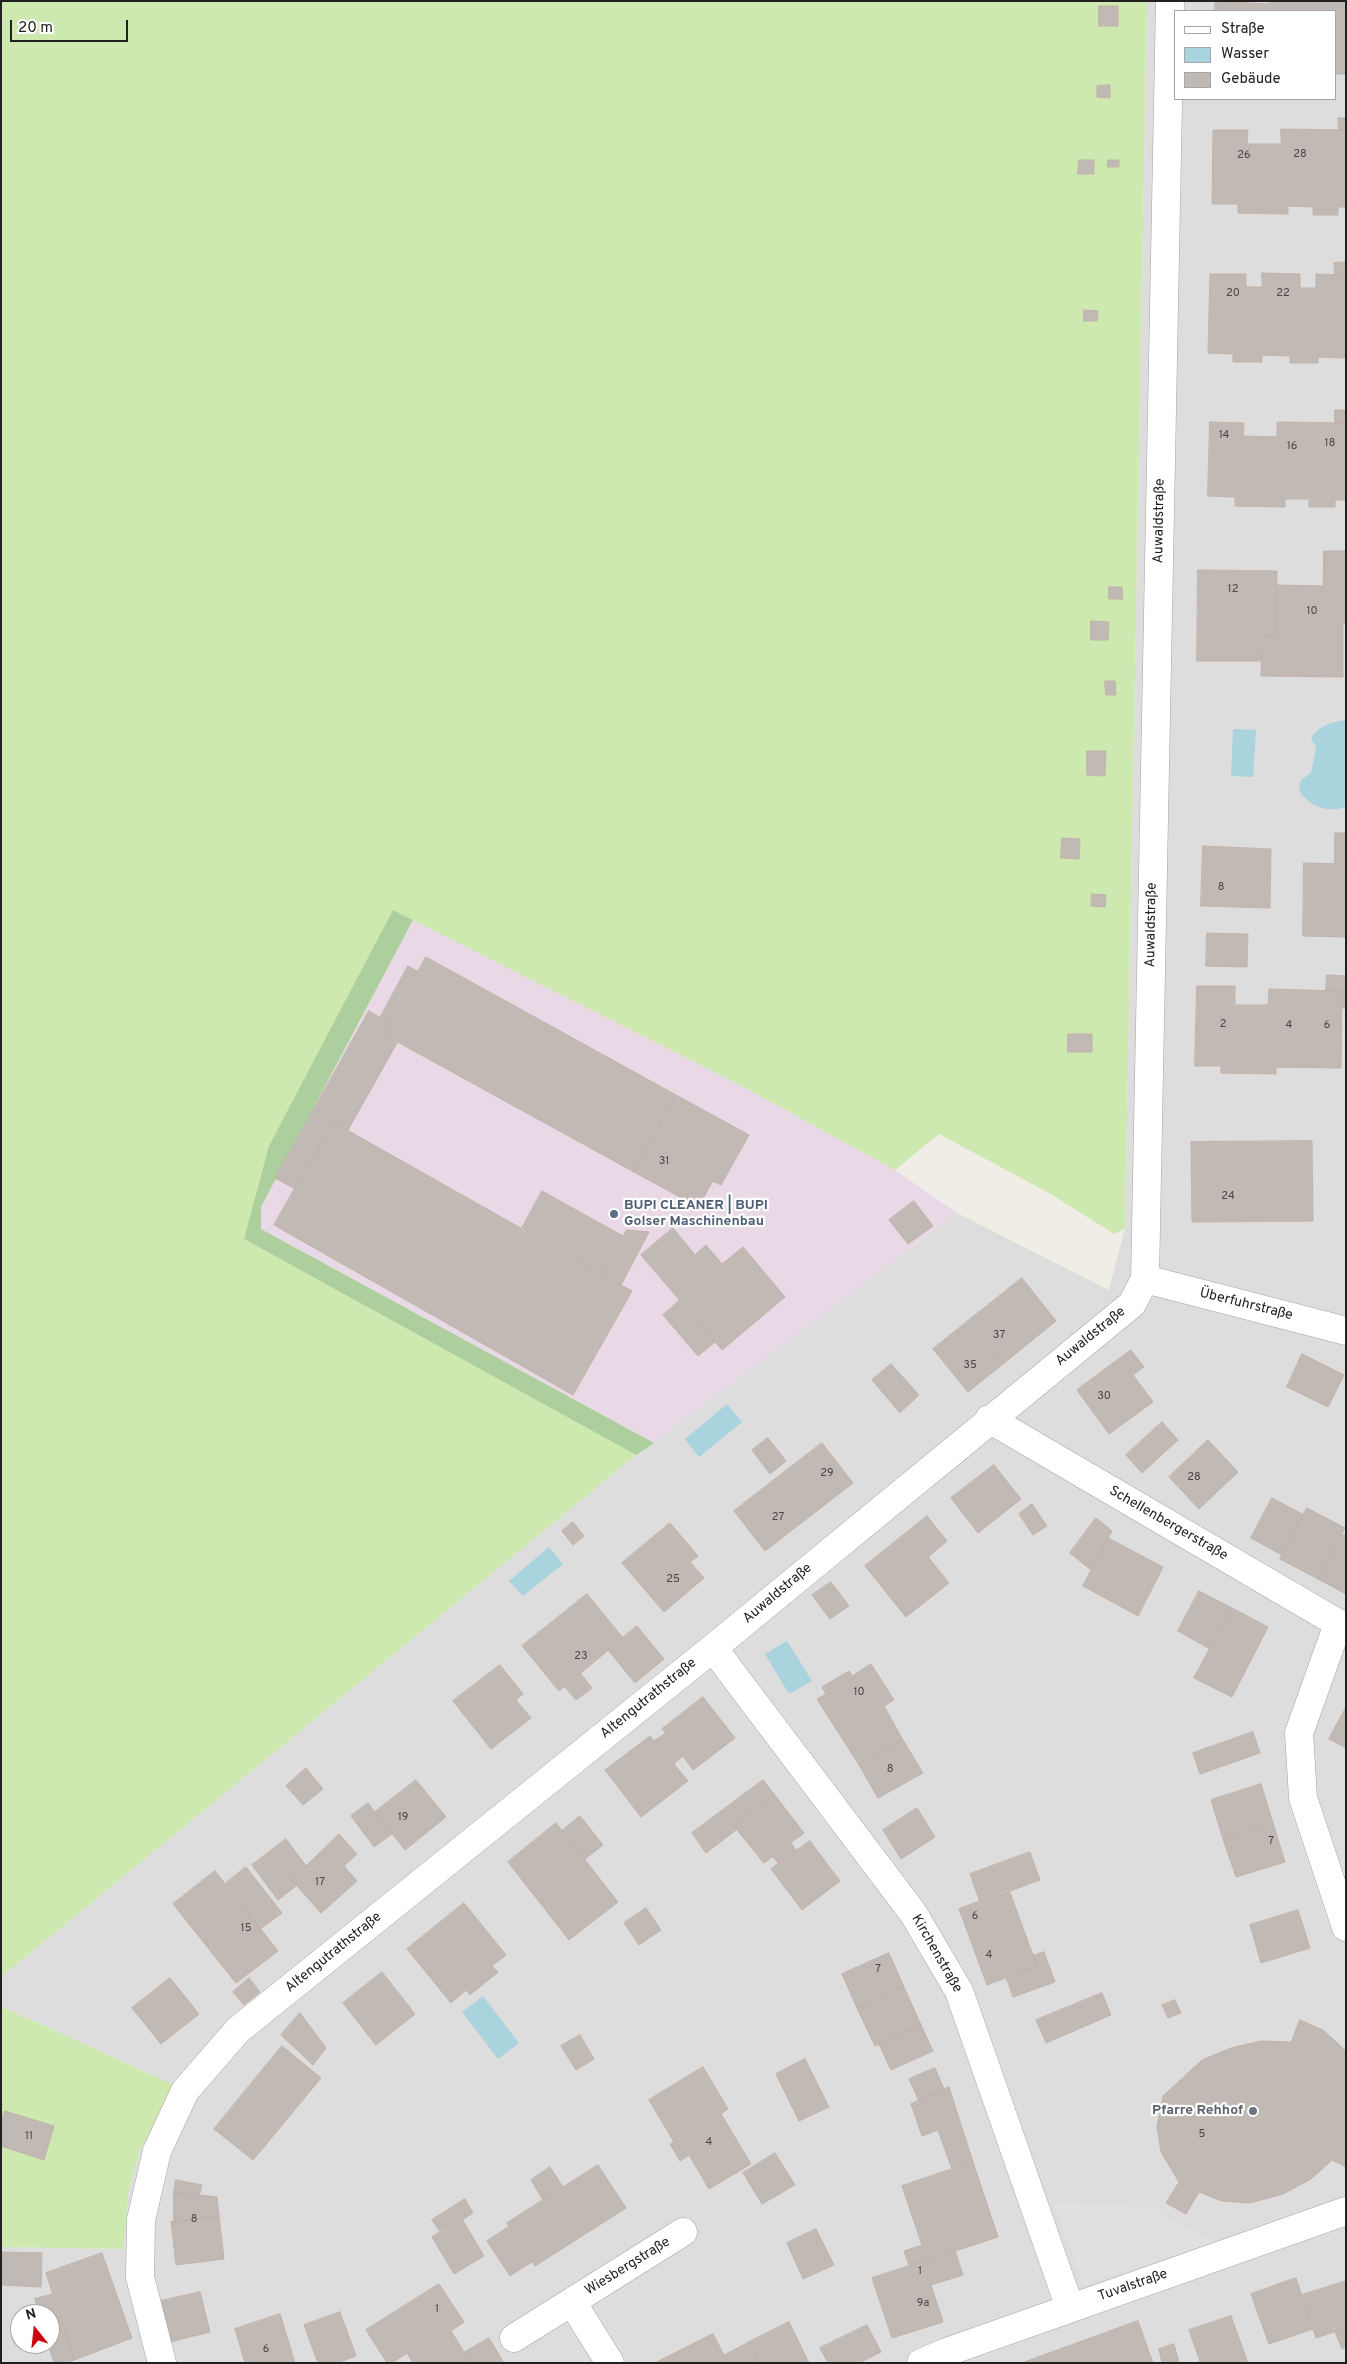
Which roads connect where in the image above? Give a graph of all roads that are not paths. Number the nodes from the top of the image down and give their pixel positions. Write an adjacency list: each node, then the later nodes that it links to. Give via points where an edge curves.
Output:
1 (1170, 1): 2 (street, Auwaldstraße)
2 (1146, 1279): 3 (street, Überfuhrstraße); 4 (street, Auwaldstraße, via 1132,1304)
3 (1346, 1331)
4 (990, 1419): 5 (street, Schellenbergerstraße); 6 (street, Auwaldstraße)
5 (1342, 1626): 7 (street, via 1300,1733 1303,1798)
6 (713, 1648): 11 (street, Kirchenstraße, via 913,1913 959,1991); 13 (street, Altengutrathstraße, via 238,2030 184,2091 157,2151 142,2220 140,2277)
7 (1346, 1927)
8 (1346, 2211): 11 (street, Tuvalstraße)
9 (683, 2232): 10 (street, Wiesbergstraße)
10 (572, 2302): 12 (street, Wiesbergstraße); 14 (street, Wiesbergstraße)
11 (1070, 2308): 15 (street, Tuvalstraße)
12 (514, 2338)
13 (162, 2363)
14 (610, 2363)
15 (921, 2363)

